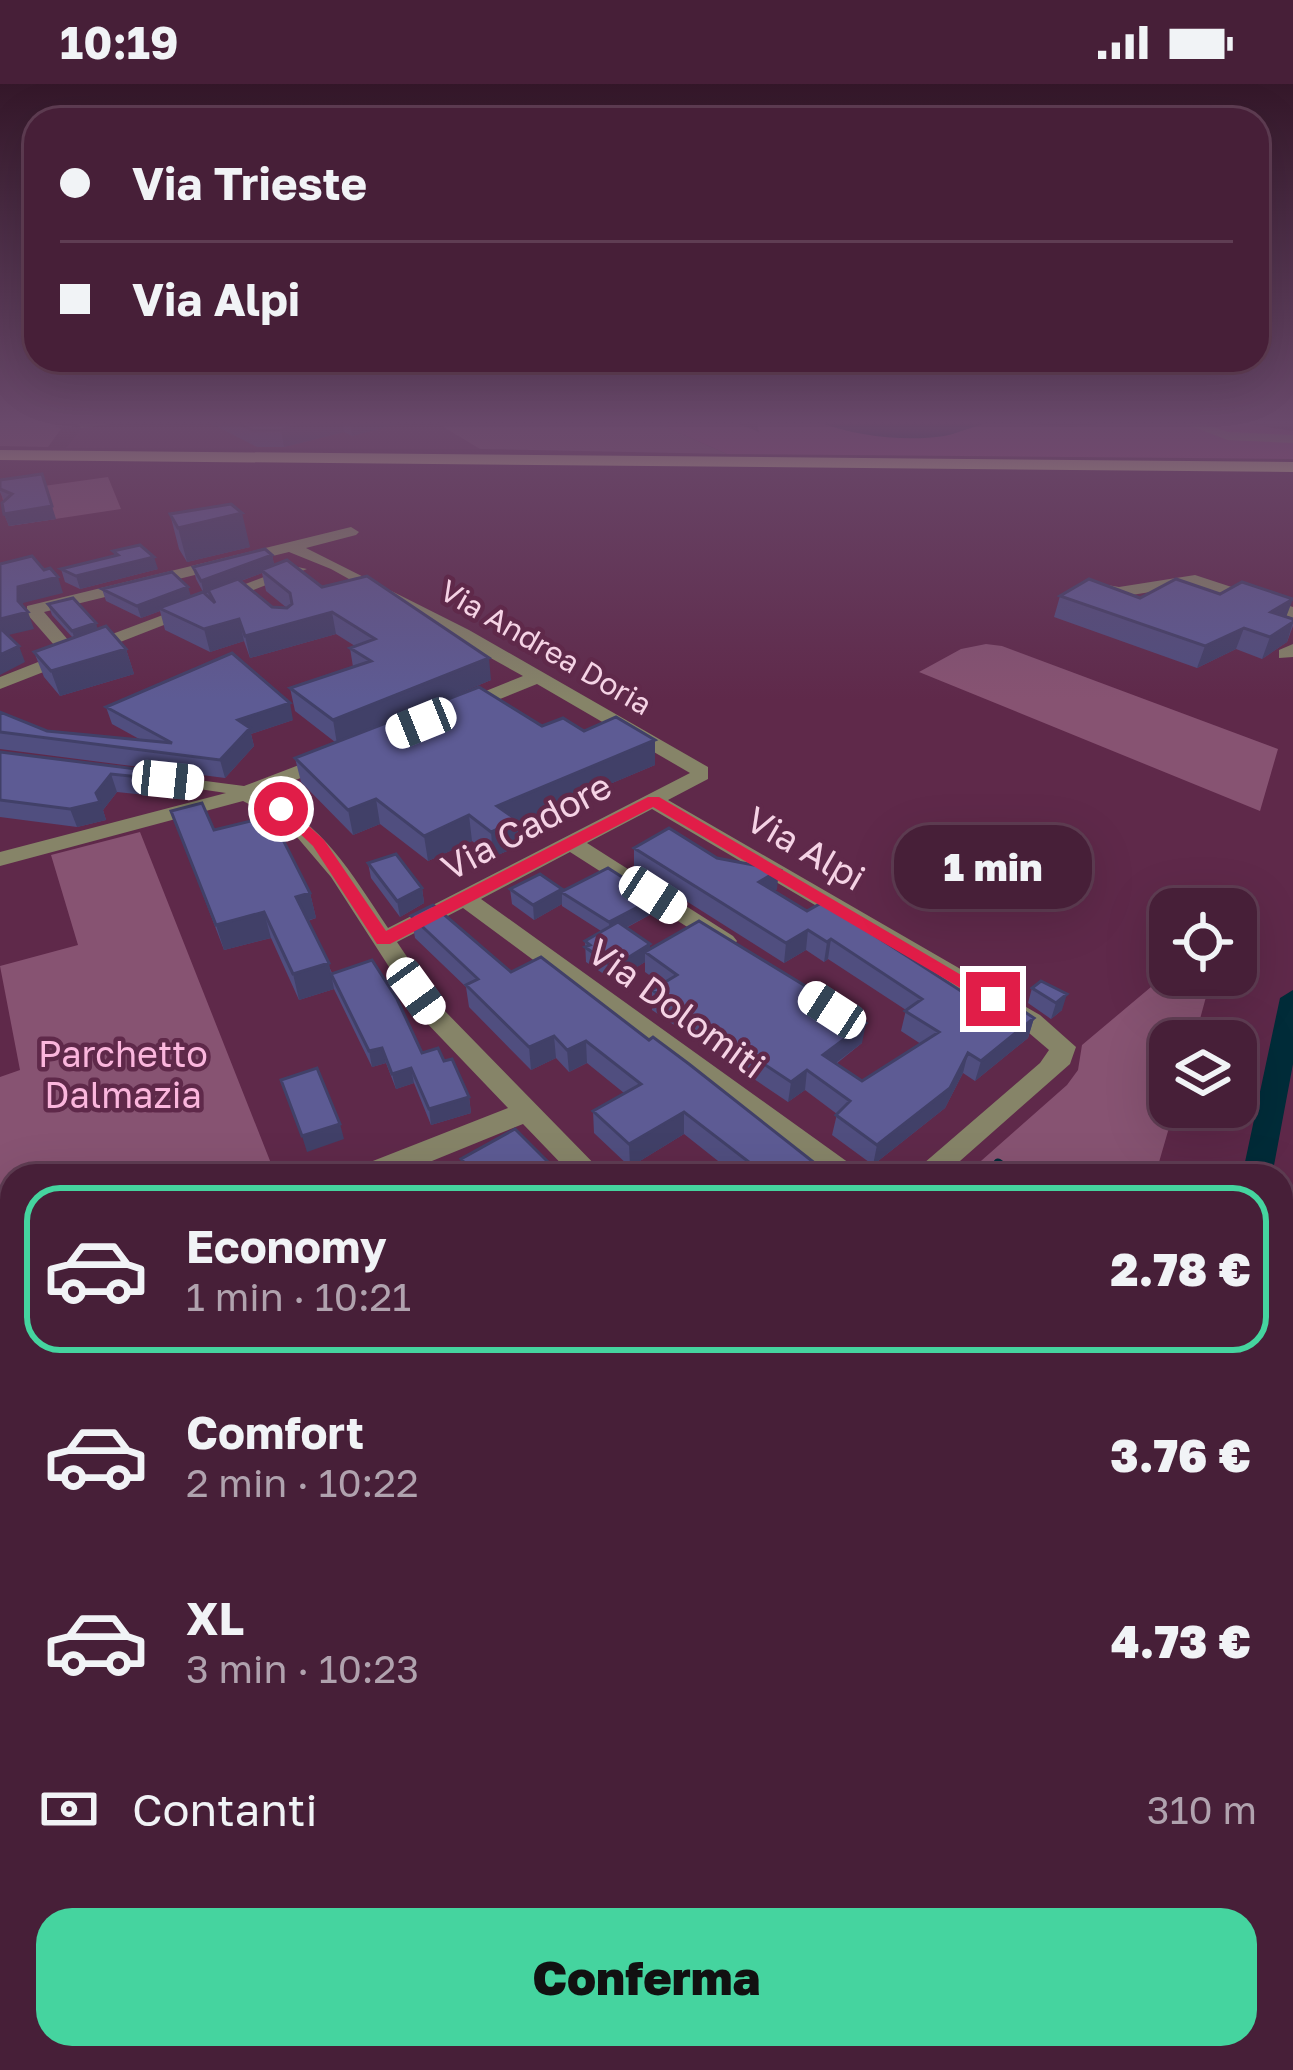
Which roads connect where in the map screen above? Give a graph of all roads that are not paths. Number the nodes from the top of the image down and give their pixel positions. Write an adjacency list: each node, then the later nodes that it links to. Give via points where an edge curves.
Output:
1 (351, 532): 2 (street)
2 (291, 547): 3 (street, Via Andrea Doria); 6 (street, via 33,610)
3 (321, 560): 6 (street, via 253,595); 7 (street, Via Andrea Doria)
4 (1081, 585): 5 (street, via 1119,592 1195,580)
5 (1293, 613)
6 (72, 656): 8 (street)
7 (538, 677): 9 (street); 12 (street, Via Andrea Doria)
8 (0, 683)
9 (433, 718)
10 (350, 752): 13 (street)
11 (134, 775): 13 (street)
12 (701, 776): 14 (street, Via Cadore)
13 (247, 791): 16 (street); 18 (street, via 319,843)
14 (654, 801): 15 (street, Via Cadore); 24 (street, Via Alpi, via 1063,1047 1049,1070)
15 (572, 843): 17 (street, Via Cadore); 19 (street)
16 (0, 859)
17 (466, 899): 18 (street, Via Cadore); 23 (street, Via Dolomiti)
18 (383, 940): 20 (street, via 431,1012)
19 (753, 959)
20 (525, 1112): 21 (street); 22 (street)
21 (395, 1164)
22 (579, 1164)
23 (830, 1164)
24 (938, 1164)

